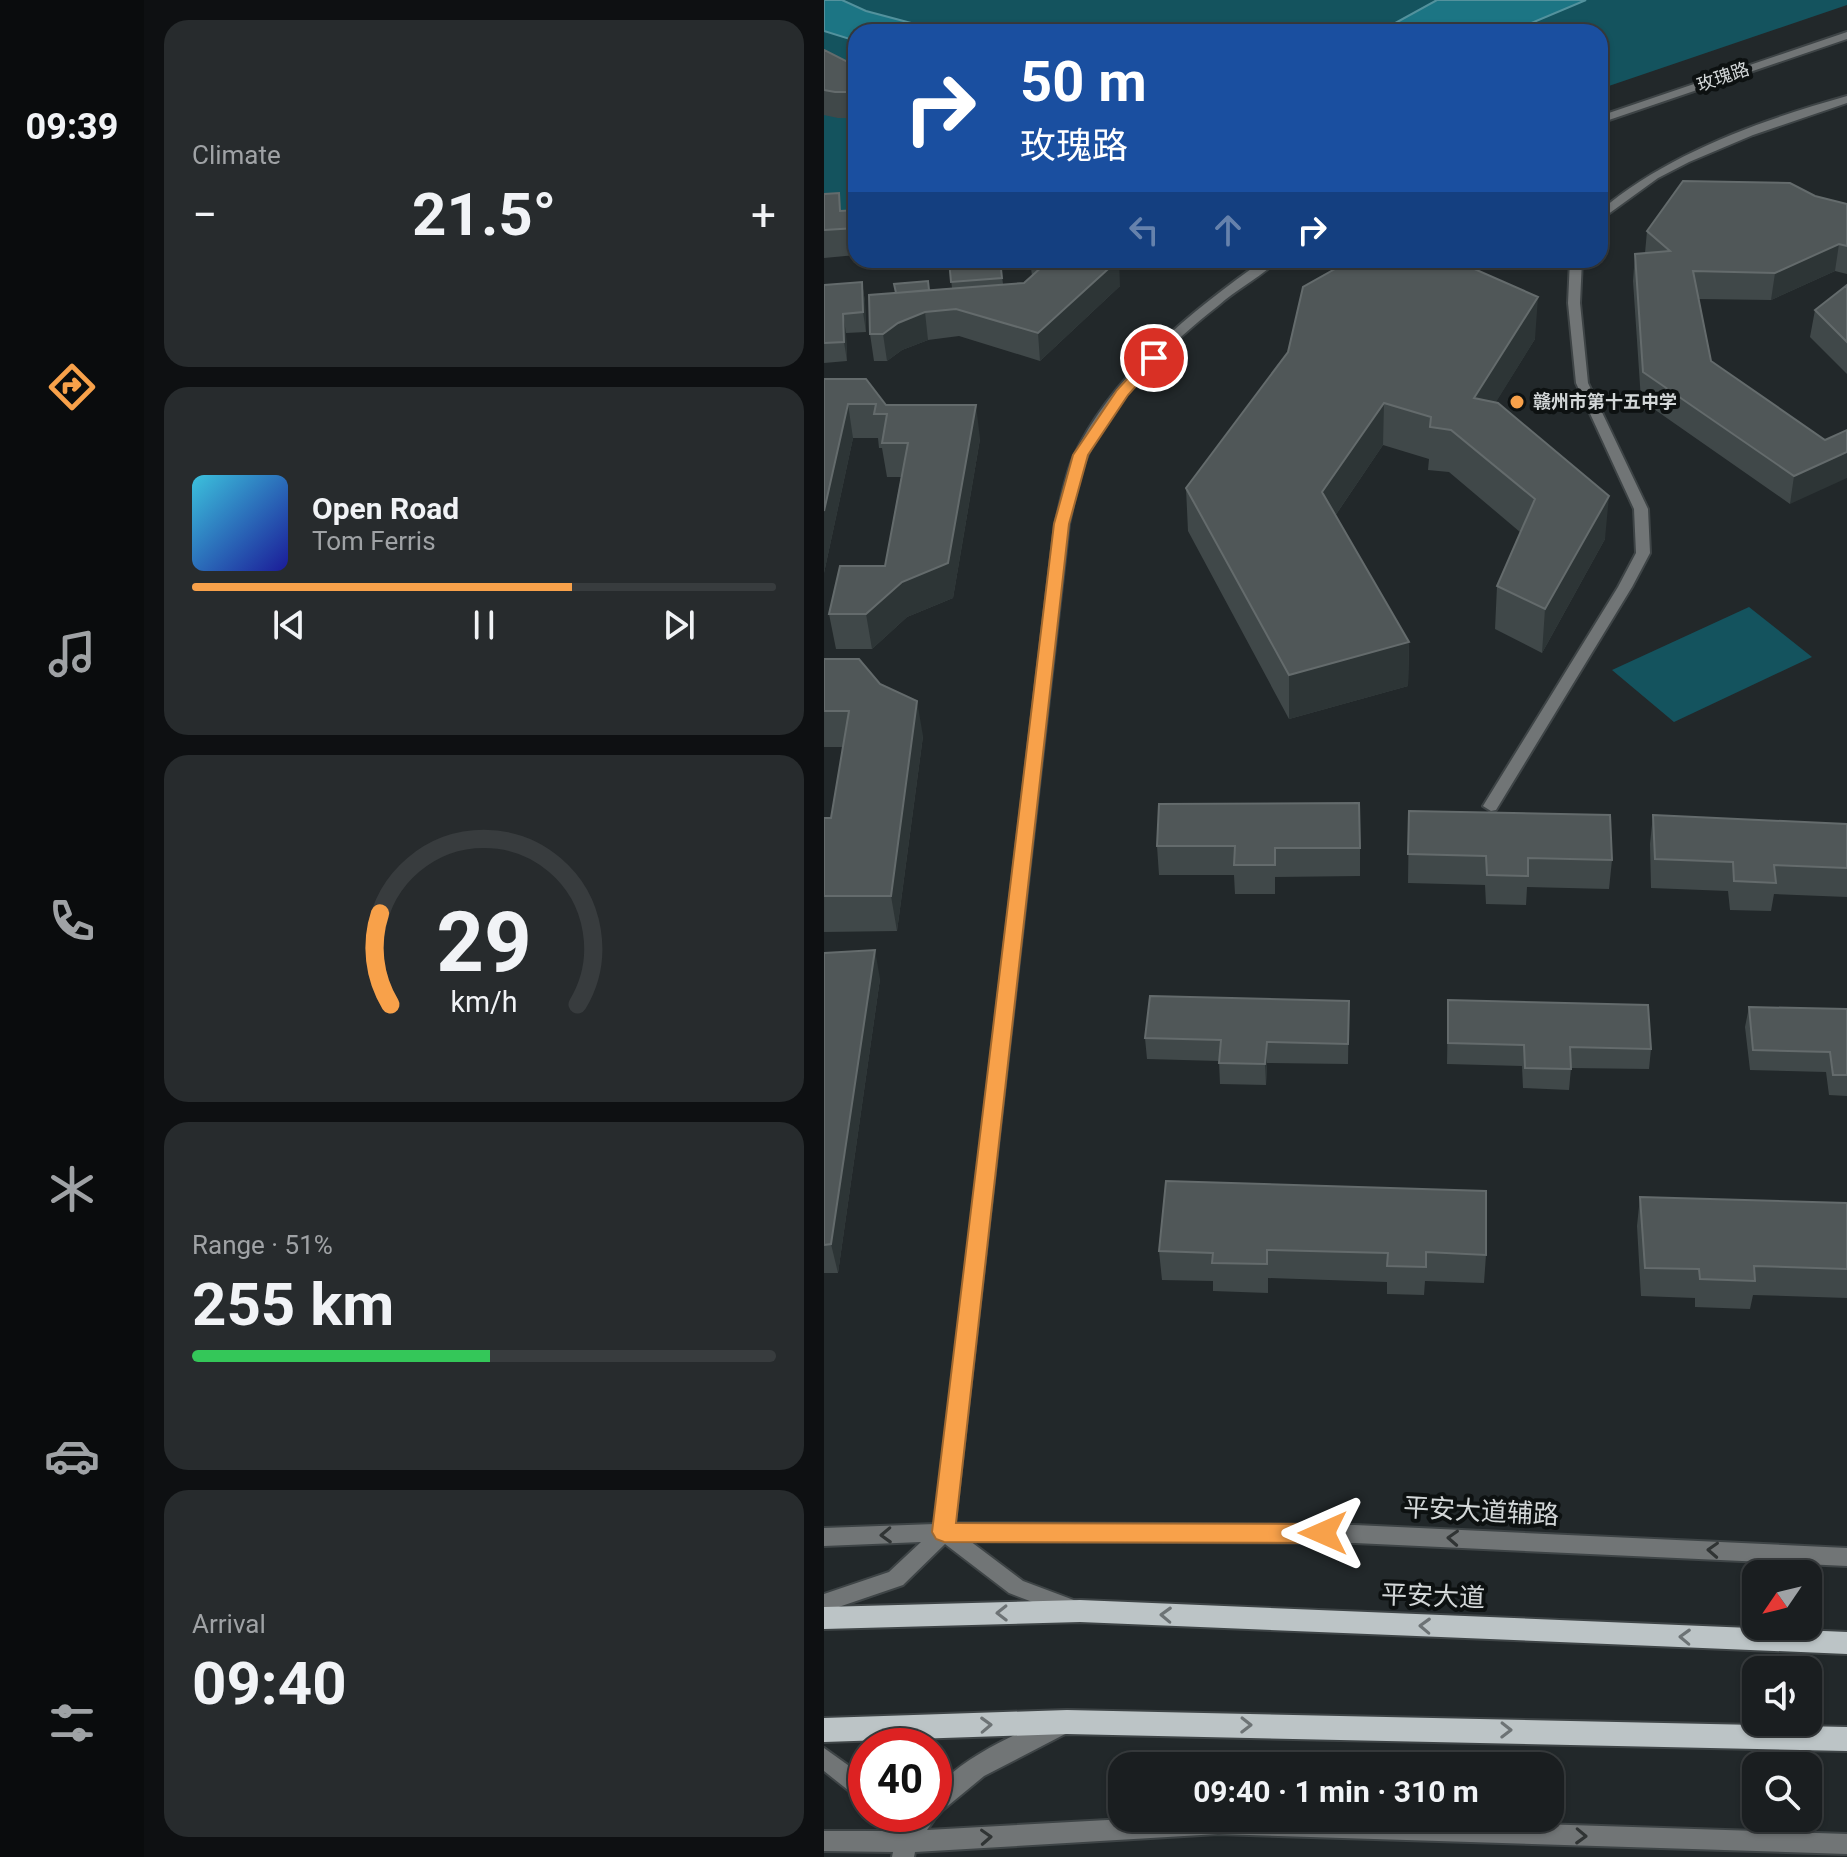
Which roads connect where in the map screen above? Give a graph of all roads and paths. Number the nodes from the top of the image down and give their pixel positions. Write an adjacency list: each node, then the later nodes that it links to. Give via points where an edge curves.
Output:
1 (1847, 35): 3 (street, 玫瑰路)
2 (1847, 99): 4 (street, via 1680,161)
3 (1608, 117)
4 (1608, 209)
5 (1260, 268): 8 (street, via 1222,293 1170,340 1122,393 1081,455 1062,524)
6 (1576, 268): 7 (street, via 1582,383 1641,509 1643,553)
7 (1491, 806)
8 (944, 1532): 9 (street, 平安大道辅路, one-way to 9); 10 (street, 平安大道辅路, one-way to 8, via 1355,1534); 11 (street, via 896,1579); 12 (street, via 1016,1587)
9 (824, 1537)
10 (1847, 1557)
11 (824, 1603)
12 (1080, 1611): 13 (main road, 平安大道, one-way to 13); 14 (main road, 平安大道, one-way to 12)
13 (824, 1618)
14 (1847, 1643)
15 (1067, 1722): 16 (main road, one-way to 15); 17 (main road, one-way to 17); 20 (street, via 993,1758)
16 (824, 1730)
17 (1847, 1739)
18 (824, 1758): 19 (street)
19 (848, 1777)
20 (952, 1788)
21 (915, 1832): 24 (street)
22 (824, 1841): 24 (street)
23 (1847, 1844): 24 (street, one-way to 23, via 1218,1824)
24 (904, 1849)

